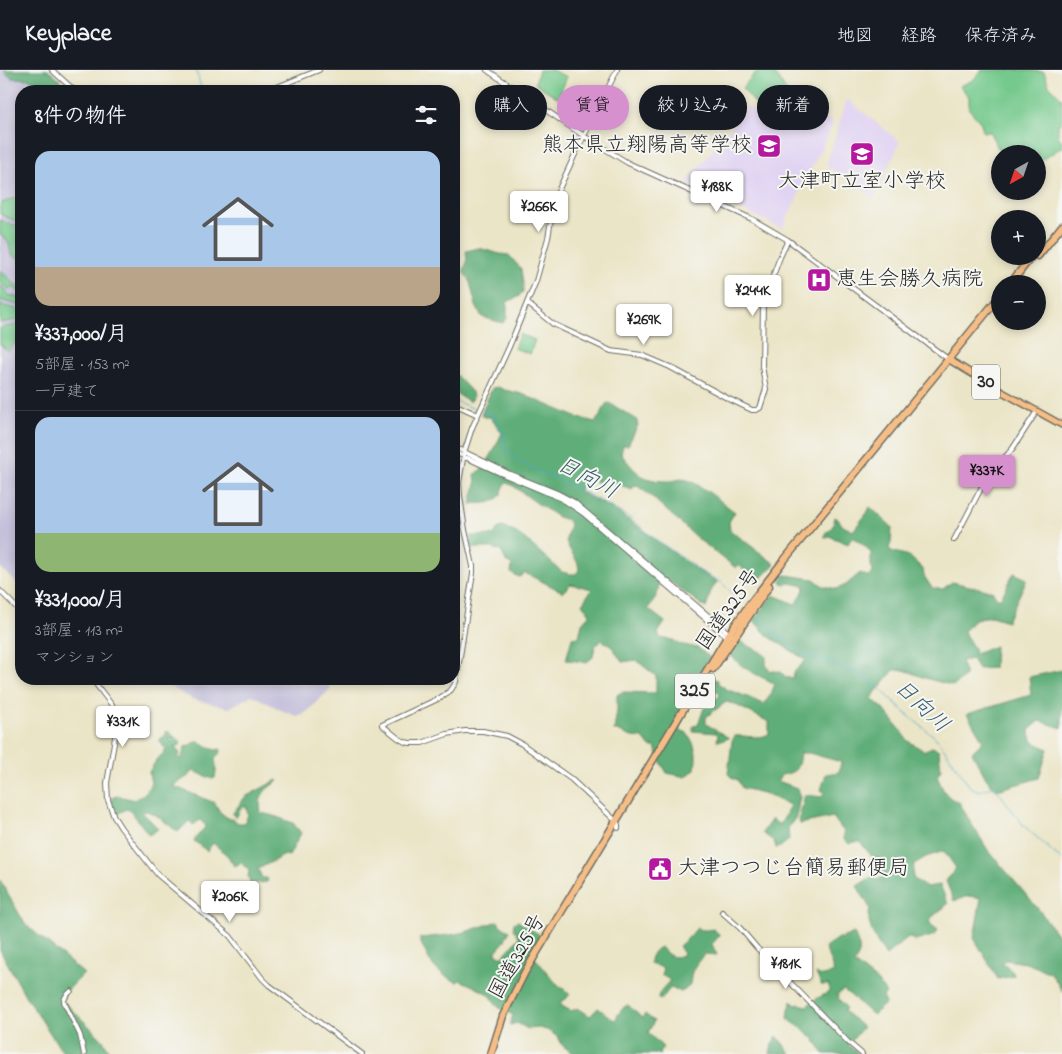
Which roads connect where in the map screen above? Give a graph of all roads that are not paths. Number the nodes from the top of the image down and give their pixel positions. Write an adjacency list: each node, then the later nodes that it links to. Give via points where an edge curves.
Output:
1 (52, 70): 5 (street)
2 (318, 70): 6 (street)
3 (487, 70): 7 (street)
4 (617, 70): 7 (street)
5 (68, 85)
6 (282, 85)
7 (584, 136): 10 (street, via 636,167 726,207); 17 (street, via 556,197 541,267)
8 (1062, 220): 11 (highway)
9 (1062, 226): 12 (highway)
10 (788, 240): 17 (street, via 763,303 762,366 766,390 760,408 756,410 642,355 611,351 563,329); 20 (street)
11 (1046, 240)
12 (1046, 245)
13 (1025, 265): 15 (highway)
14 (1030, 265): 16 (highway)
15 (1017, 275)
16 (1022, 275)
17 (527, 303): 23 (street)
18 (991, 307): 20 (highway, 国道325号 / 325)
19 (991, 312): 20 (highway, 国道325号 / 325)
20 (949, 360): 22 (main road, 30); 33 (highway, 国道325号 / 325, via 781,564 749,605)
21 (460, 406): 23 (street)
22 (1037, 411): 24 (main road, 30); 30 (street, via 986,479)
23 (479, 413): 27 (street)
24 (1062, 425)
25 (460, 452): 27 (street)
26 (460, 454): 27 (street)
27 (464, 455): 28 (street); 33 (street, via 568,502)
28 (460, 477)
29 (460, 496): 34 (street, via 473,566)
30 (954, 540)
31 (0, 591): 32 (street)
32 (15, 606)
33 (730, 637): 37 (highway, 国道325号 / 325)
34 (460, 656)
35 (97, 685): 41 (street, via 117,712 118,726 107,783 110,808 121,828 158,876 230,936 269,985)
36 (454, 685): 37 (street, via 440,698 382,725 410,744 465,731 507,736 571,779)
37 (617, 825): 42 (highway, 国道325号 / 325, via 520,982 503,1016)
38 (722, 912): 43 (street)
39 (71, 991): 40 (street, via 64,1002 80,1035)
40 (84, 1054)
41 (362, 1054)
42 (493, 1054)
43 (862, 1054)

